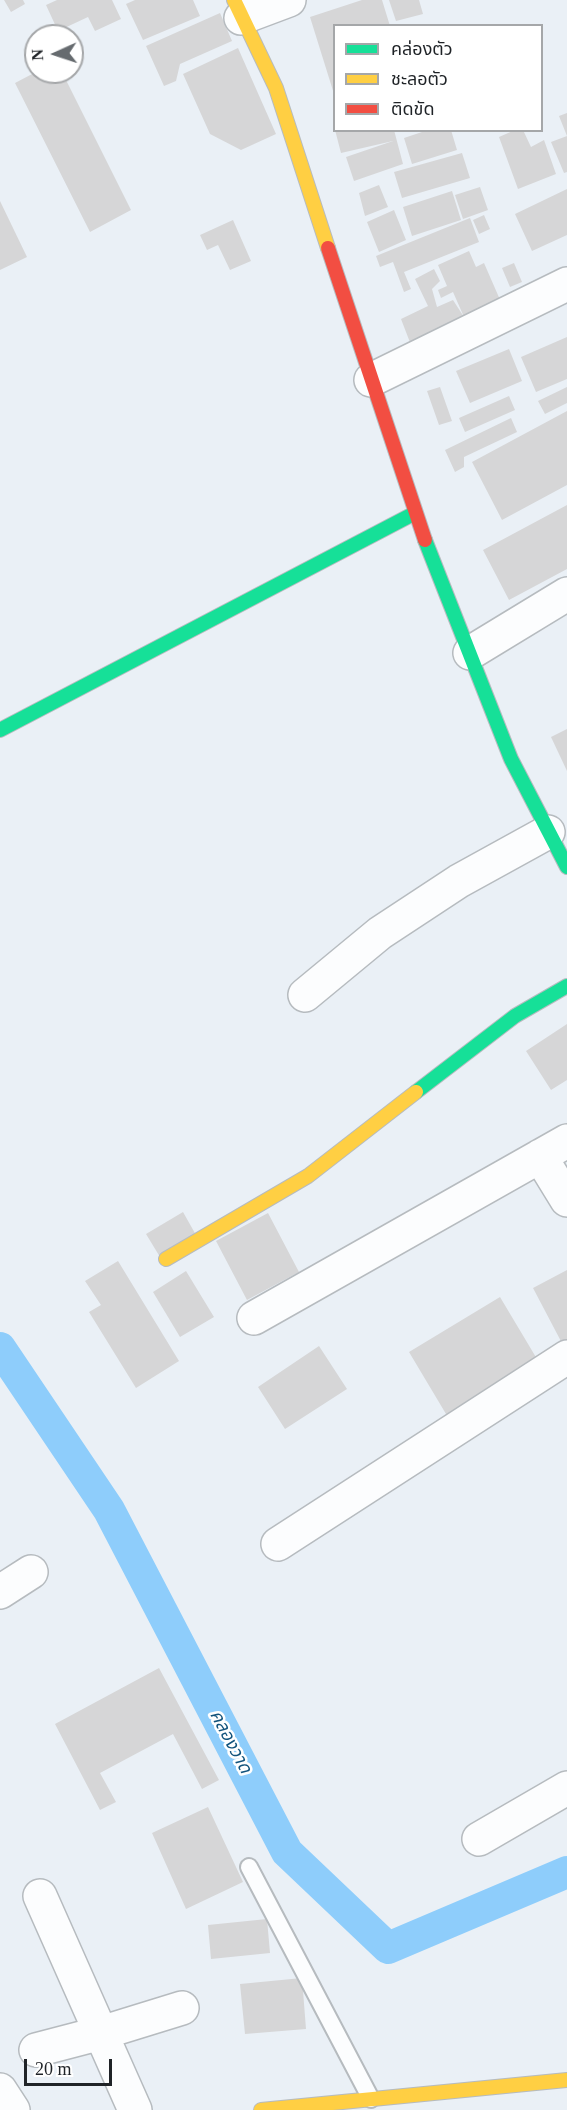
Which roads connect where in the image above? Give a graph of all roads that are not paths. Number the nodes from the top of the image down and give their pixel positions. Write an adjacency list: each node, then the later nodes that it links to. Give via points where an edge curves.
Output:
1 (289, 0): 2 (street)
2 (238, 9): 4 (street, via 276,88)
3 (567, 284): 4 (street)
4 (371, 380): 5 (street)
5 (415, 513): 7 (street); 8 (street)
6 (567, 594): 7 (street)
7 (470, 652): 9 (street, via 511,759)
8 (0, 730)
9 (548, 832): 10 (street); 12 (street, via 459,881 380,933)
10 (567, 867)
11 (567, 986): 15 (street, via 515,1016 308,1176)
12 (304, 995)
13 (554, 1148): 14 (street); 16 (street)
14 (567, 1200)
15 (166, 1259)
16 (254, 1318)
17 (567, 1357): 18 (street)
18 (278, 1544)
19 (31, 1572): 20 (street)
20 (0, 1592)
21 (567, 1788): 22 (street)
22 (479, 1839)
23 (249, 1867): 30 (lane)
24 (40, 1896): 26 (street)
25 (182, 2008): 26 (street)
26 (101, 2034): 27 (street); 32 (street)
27 (36, 2050)
28 (567, 2080): 30 (street)
29 (0, 2090): 31 (street)
30 (371, 2099): 33 (street)
31 (13, 2110)
32 (135, 2110)
33 (261, 2110)

